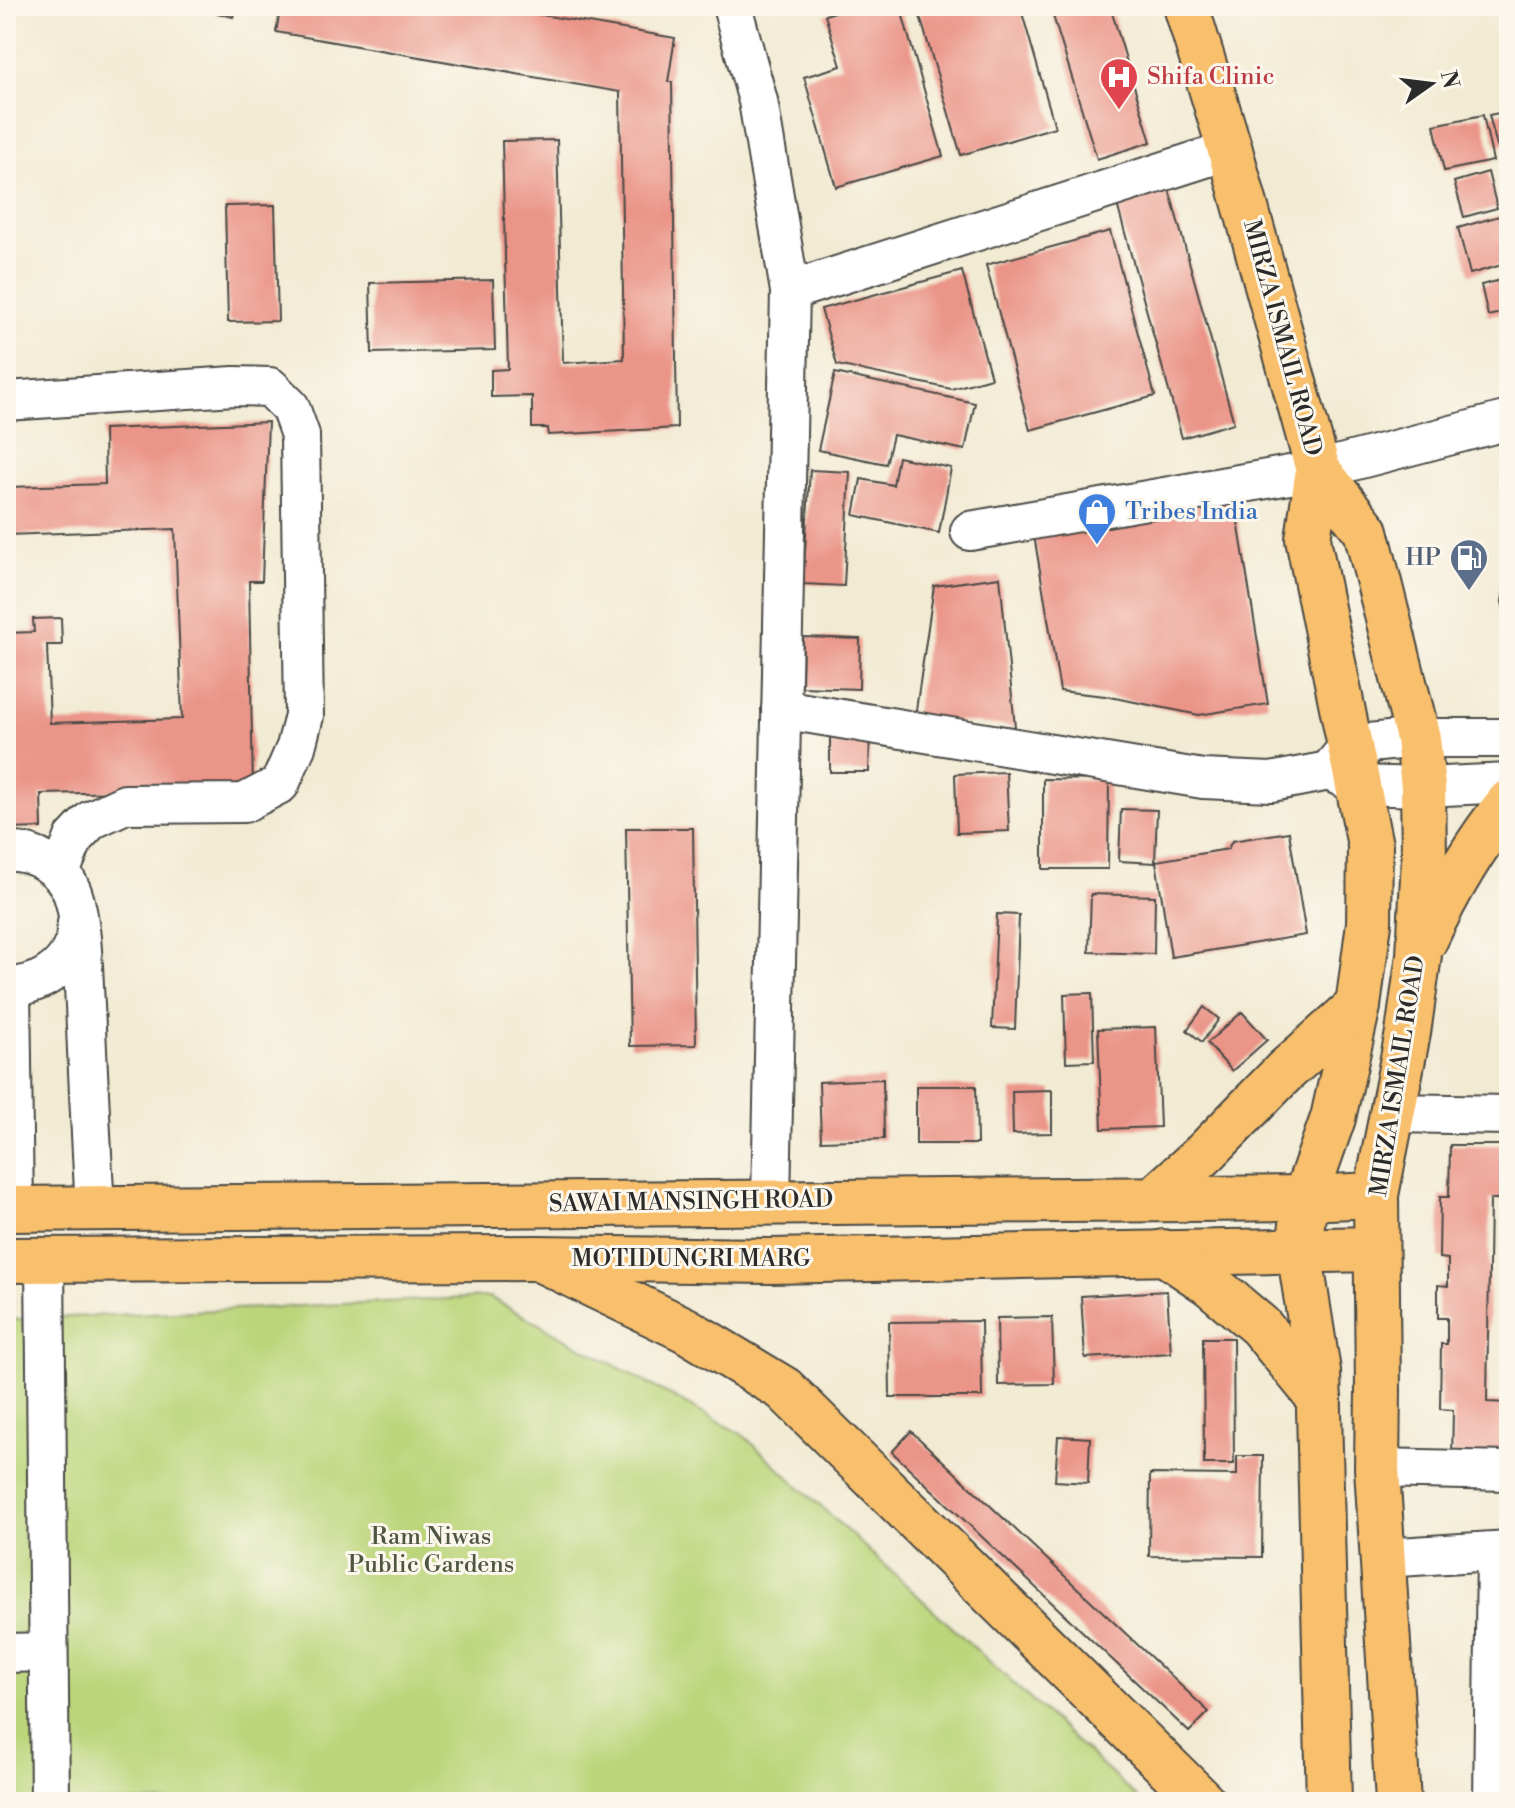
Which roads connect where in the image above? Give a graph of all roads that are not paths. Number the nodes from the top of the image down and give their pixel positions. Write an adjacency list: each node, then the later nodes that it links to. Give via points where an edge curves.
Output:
1 (732, 6): 4 (street, via 758,101)
2 (1186, 6): 3 (main road, MIRZA ISMAIL ROAD)
3 (1230, 150): 4 (street); 7 (main road, MIRZA ISMAIL ROAD)
4 (790, 291): 9 (street)
5 (6, 401): 17 (street, via 270,387 290,407 300,435 304,716 280,784 244,803 125,804 91,820 74,838)
6 (1509, 420): 7 (street)
7 (1318, 470): 8 (street); 10 (main road, MIRZA ISMAIL ROAD, via 1366,531); 12 (main road, via 1308,539)
8 (970, 531)
9 (781, 709): 12 (street, via 1203,779 1271,782); 27 (street)
10 (1418, 738): 11 (street); 12 (street); 14 (main road, MIRZA ISMAIL ROAD)
11 (1509, 738)
12 (1346, 767): 14 (street); 21 (main road, via 1370,845 1369,923)
13 (1509, 783): 14 (street)
14 (1423, 787): 19 (main road, MIRZA ISMAIL ROAD)
15 (1509, 802): 19 (main road, via 1464,866)
16 (6, 852): 17 (street, via 41,859)
17 (60, 873): 18 (street, via 73,893)
18 (78, 916): 20 (street, via 74,943 63,963 44,979); 28 (street)
19 (1419, 955): 22 (main road, MIRZA ISMAIL ROAD)
20 (8, 987): 29 (street)
21 (1358, 1006): 25 (main road); 26 (main road, via 1333,1118)
22 (1392, 1113): 23 (street); 24 (main road, MIRZA ISMAIL ROAD)
23 (1509, 1115)
24 (1376, 1195): 26 (main road, SAWAI MANSINGH ROAD); 30 (main road, MIRZA ISMAIL ROAD)
25 (1155, 1198): 26 (main road, SAWAI MANSINGH ROAD); 27 (main road, SAWAI MANSINGH ROAD)
26 (1305, 1198): 31 (main road)
27 (771, 1201): 28 (main road, SAWAI MANSINGH ROAD)
28 (95, 1208): 29 (main road, SAWAI MANSINGH ROAD)
29 (10, 1209)
30 (1376, 1249): 31 (main road, MOTIDUNGRI MARG); 36 (main road, MIRZA ISMAIL ROAD)
31 (1299, 1250): 32 (main road, MOTIDUNGRI MARG); 35 (main road)
32 (1163, 1252): 33 (main road, MOTIDUNGRI MARG, via 770,1261); 35 (main road, via 1260,1326)
33 (537, 1258): 34 (main road, MOTIDUNGRI MARG); 43 (main road, via 686,1330 784,1389)
34 (25, 1260): 40 (street)
35 (1319, 1398): 44 (main road)
36 (1377, 1468): 37 (street); 39 (main road, MIRZA ISMAIL ROAD)
37 (1509, 1471)
38 (1503, 1550): 39 (street); 46 (street)
39 (1383, 1558): 45 (main road, MIRZA ISMAIL ROAD)
40 (48, 1652): 41 (street); 42 (street)
41 (6, 1653)
42 (50, 1802)
43 (1203, 1802)
44 (1329, 1802)
45 (1398, 1802)
46 (1493, 1802)

